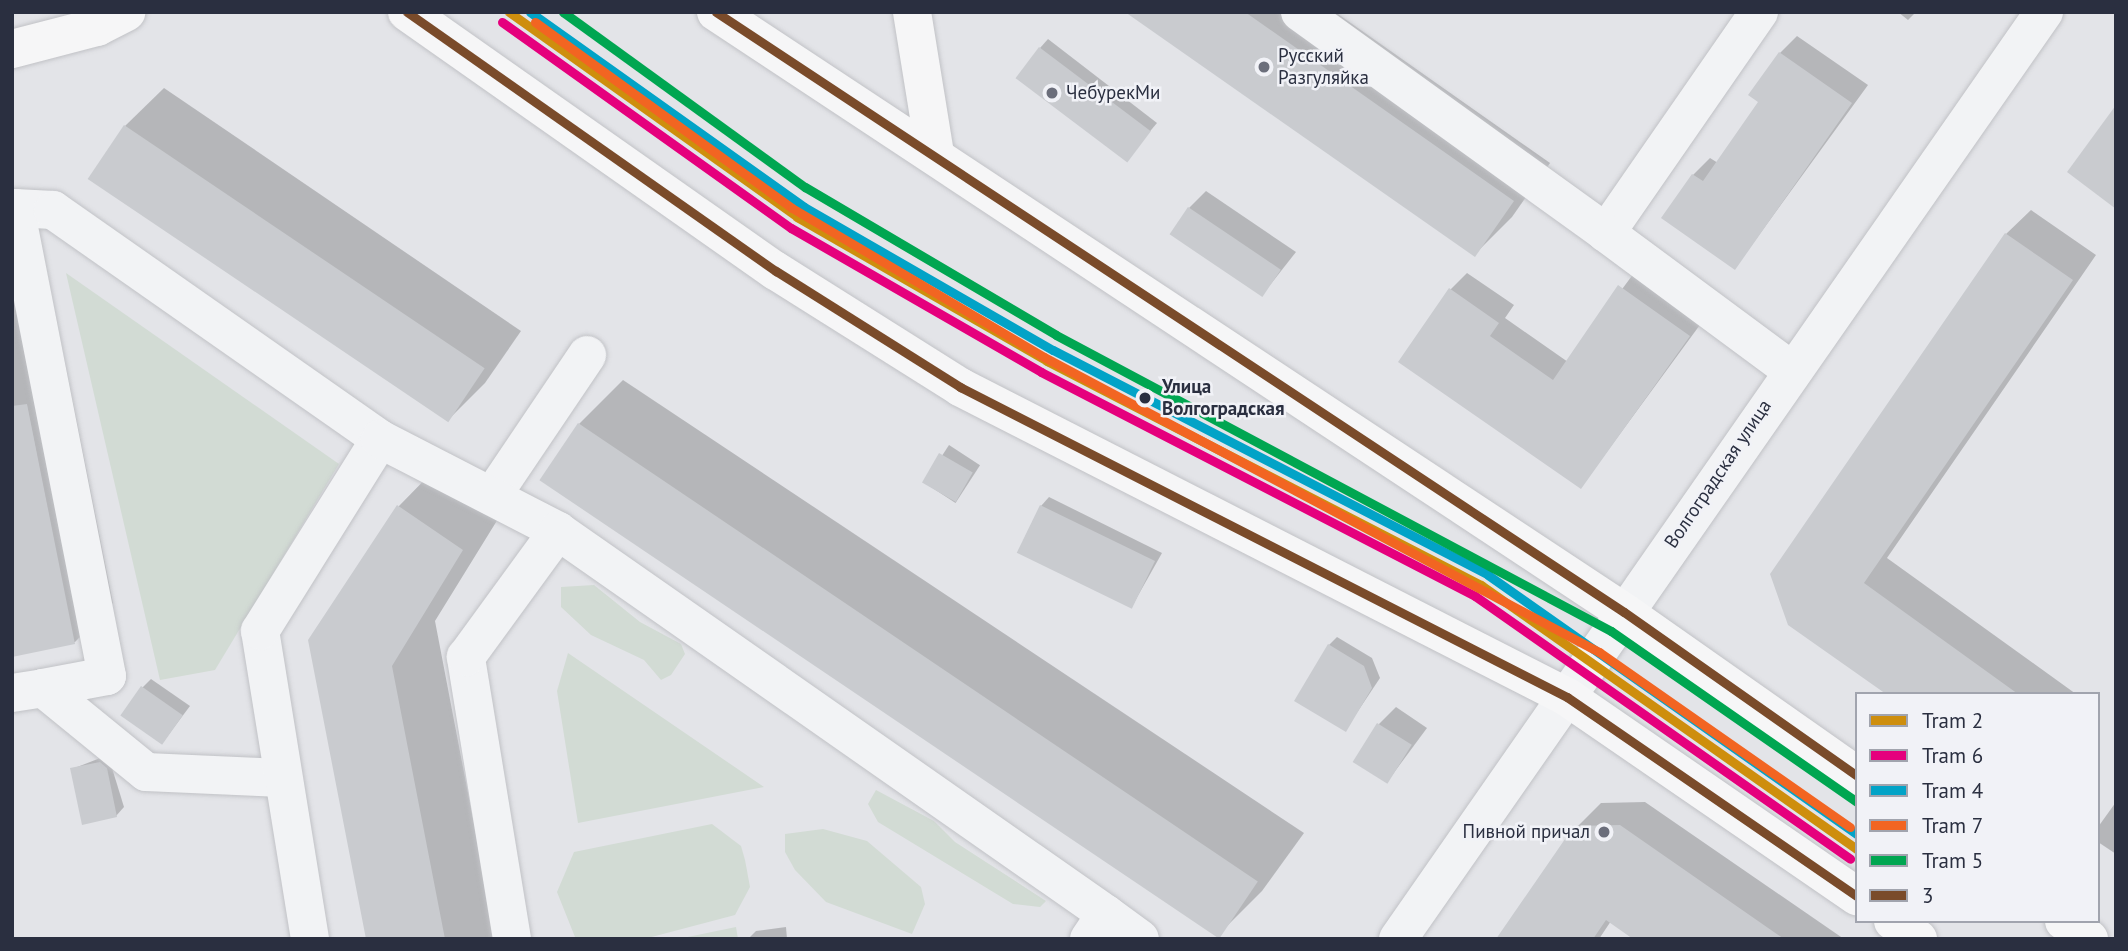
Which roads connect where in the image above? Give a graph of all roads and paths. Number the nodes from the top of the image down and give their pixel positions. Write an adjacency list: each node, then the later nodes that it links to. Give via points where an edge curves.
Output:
1 (126, 12): 8 (main road, via 97,27)
2 (407, 12): 18 (main road, via 776,271 960,387)
3 (716, 12): 9 (main road)
4 (912, 12): 9 (main road)
5 (1300, 12): 10 (street)
6 (1759, 12): 10 (street)
7 (2044, 12): 12 (street, Волгоградская улица)
8 (12, 49)
9 (935, 154): 16 (main road)
10 (1606, 233): 12 (street)
11 (587, 355): 14 (street)
12 (1790, 369): 16 (street, Волгоградская улица)
13 (380, 439): 14 (street); 17 (street, via 53,210 15,208 107,676); 20 (street, via 260,631)
14 (492, 496): 15 (street)
15 (558, 531): 24 (street); 26 (street, via 466,657)
16 (1623, 612): 18 (street, Волгоградская улица); 19 (main road)
17 (28, 691): 20 (street, via 146,772)
18 (1567, 696): 21 (main road); 28 (street, Волгоградская улица)
19 (1855, 775)
20 (282, 778): 25 (street)
21 (1855, 895)
22 (1896, 923): 29 (main road)
23 (2067, 923): 30 (main road)
24 (1098, 926): 27 (street)
25 (310, 939)
26 (512, 939)
27 (1140, 939)
28 (1398, 939)
29 (1918, 939)
30 (2089, 939)

